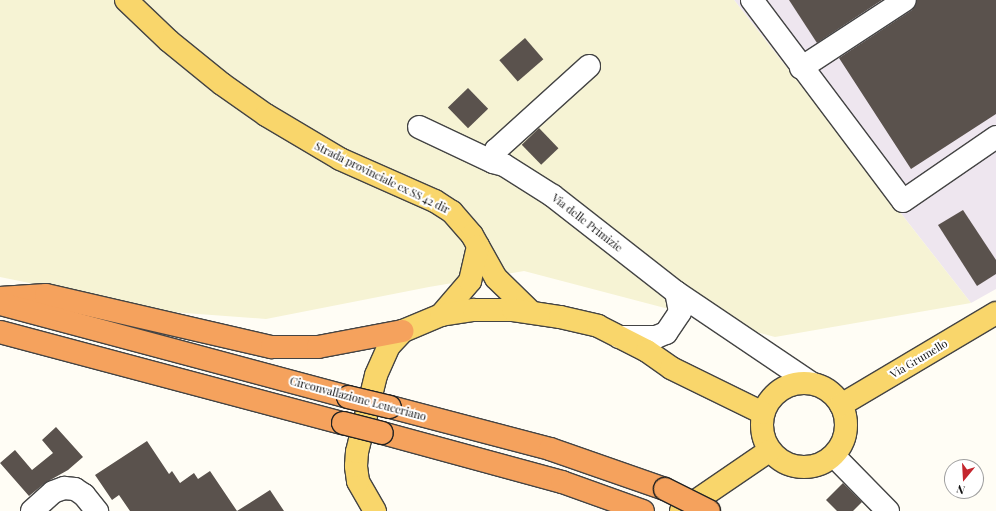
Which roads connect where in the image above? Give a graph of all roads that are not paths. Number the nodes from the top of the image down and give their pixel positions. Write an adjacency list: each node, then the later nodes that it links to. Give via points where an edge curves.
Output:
1 (126, 0): 9 (main road, Strada provinciale ex SS 42 dir, via 169,42 222,84 301,137 340,159 452,212 463,222)
2 (752, 0): 5 (street)
3 (905, 0): 5 (street)
4 (589, 66): 8 (street, via 496,150)
5 (801, 68): 7 (street, via 903,201)
6 (419, 126): 8 (street, Via delle Primizie)
7 (996, 136)
8 (493, 162): 10 (street, Via delle Primizie, via 504,165 553,196)
9 (478, 246): 13 (main road, Strada provinciale ex SS 42 dir, via 496,278); 15 (main road, via 470,281)
10 (676, 292): 18 (street, via 680,312 666,333 656,337); 19 (street, Via delle Primizie)
11 (0, 298): 16 (highway, via 46,296 272,347 318,347)
12 (0, 304): 24 (highway, Circonvallazione Leuceriano, bridge, via 550,449)
13 (531, 312): 15 (main road, via 474,310); 18 (main road, via 598,326)
14 (996, 313): 20 (main road, Via Grumello)
15 (441, 315): 16 (main road)
16 (403, 331): 28 (main road, via 389,346 378,370 357,452 358,481)
17 (0, 332): 25 (highway, bridge, via 562,482)
18 (619, 337): 21 (main road, via 671,368)
19 (811, 383): 20 (main road, via 834,395); 21 (main road, via 793,384 776,392)
20 (841, 405): 23 (main road, via 846,421 846,434)
21 (763, 413): 22 (main road, via 761,426)
22 (769, 451): 23 (main road, via 789,466 801,468 813,467); 24 (main road)
23 (834, 456): 30 (street)
24 (706, 504): 29 (main road)
25 (640, 510)
26 (32, 511): 27 (street, via 54,492 64,488 75,489 84,495)
27 (97, 511)
28 (375, 511)
29 (681, 511)
30 (888, 511)

